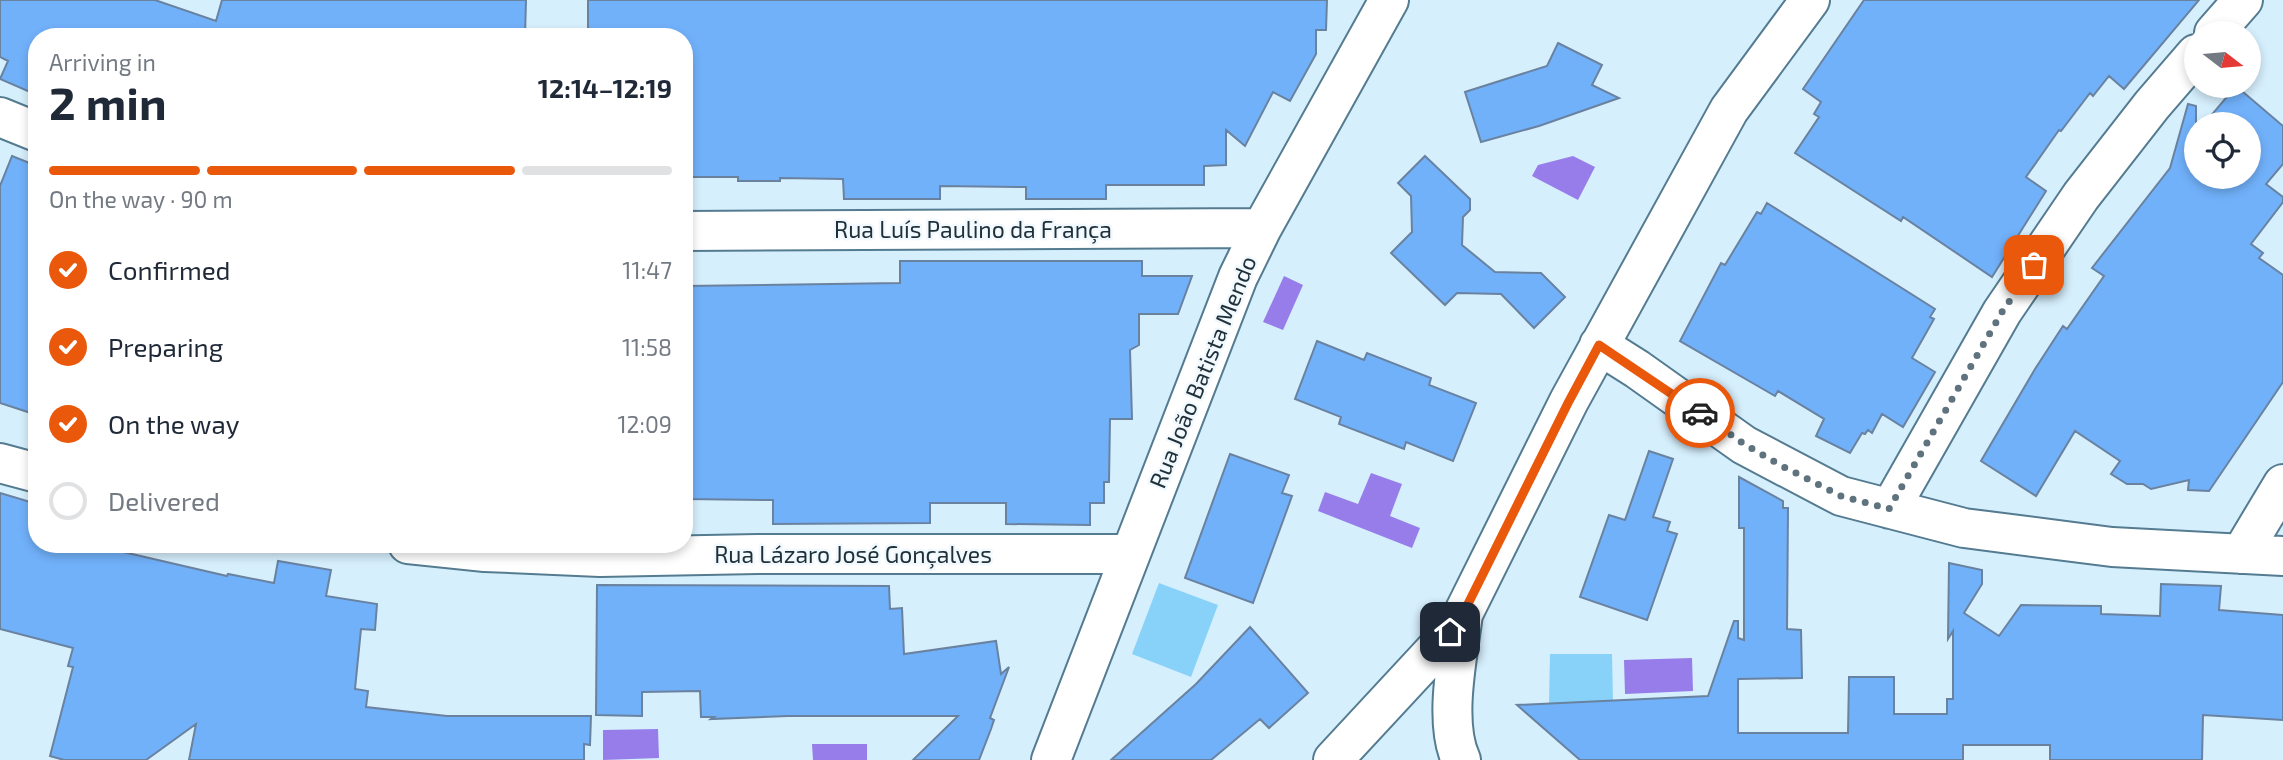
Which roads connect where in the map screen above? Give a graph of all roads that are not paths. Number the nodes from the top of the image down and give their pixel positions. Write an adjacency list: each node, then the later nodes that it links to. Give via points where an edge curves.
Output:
1 (1389, 0): 8 (street, Rua João Batista Mendo)
2 (1810, 0): 10 (street, via 1729,110)
3 (2243, 0): 4 (street)
4 (2225, 21)
5 (2184, 68): 14 (street, via 2081,196 2002,312)
6 (0, 117): 7 (street)
7 (28, 128)
8 (1262, 228): 9 (street, Rua Luís Paulino da França); 16 (street, Rua João Batista Mendo, via 1238,277)
9 (693, 231)
10 (1599, 345): 14 (street, via 1782,466 1841,496); 19 (street)
11 (0, 463): 12 (street)
12 (28, 471)
13 (2283, 484): 17 (street)
14 (1889, 509): 17 (street, via 1964,528 2112,547)
15 (508, 553): 16 (street, Rua Lázaro José Gonçalves, via 600,557)
16 (1130, 554): 20 (street, Rua João Batista Mendo)
17 (2241, 554): 18 (street)
18 (2283, 556)
19 (1463, 614): 21 (street); 22 (street, via 1453,709)
20 (1051, 760)
21 (1333, 760)
22 (1461, 760)

